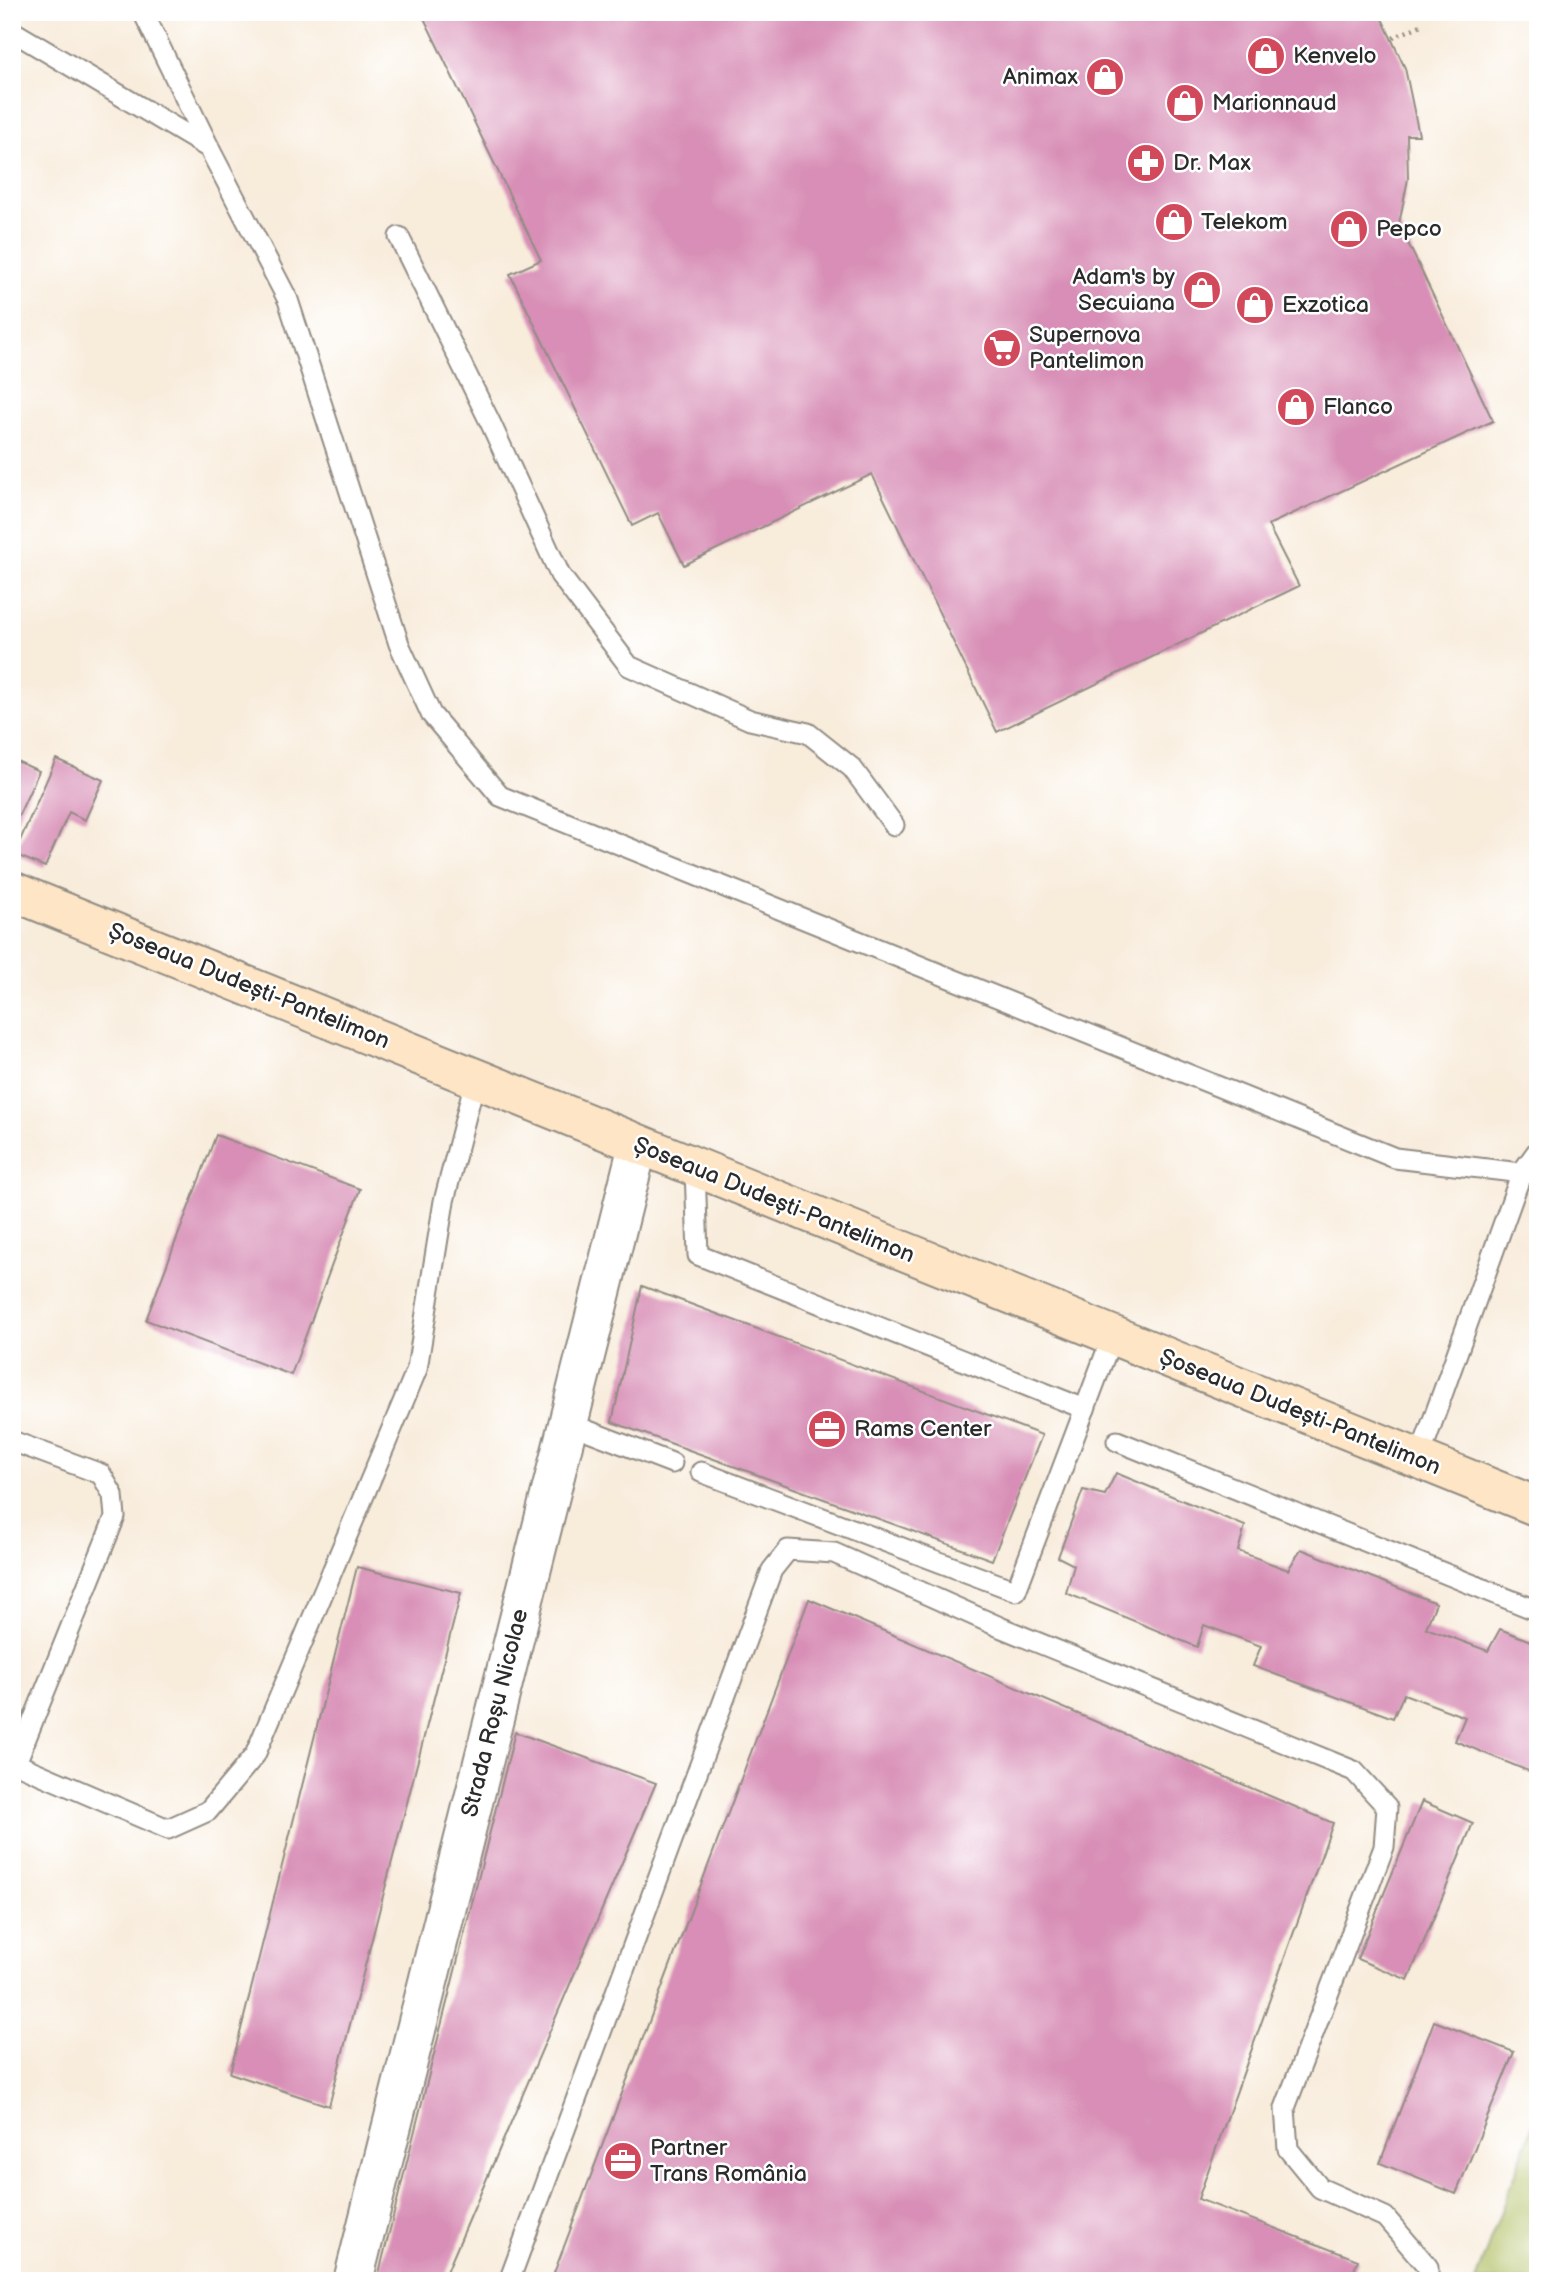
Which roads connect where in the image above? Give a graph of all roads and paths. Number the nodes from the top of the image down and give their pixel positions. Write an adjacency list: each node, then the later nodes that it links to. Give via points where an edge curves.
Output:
1 (143, 12): 5 (lane)
2 (1421, 25): 4 (path)
3 (12, 31): 5 (lane)
4 (1393, 38)
5 (209, 148): 13 (lane, via 288,300 399,644 431,714 500,796 1395,1157)
6 (399, 237): 7 (lane, via 560,575 628,666 750,720 808,733 852,768)
7 (894, 825)
8 (12, 891): 9 (street, Șoseaua Dudești-Pantelimon)
9 (476, 1077): 10 (street, Șoseaua Dudești-Pantelimon); 24 (lane, via 444,1201 417,1369 255,1755 208,1811 169,1829)
10 (638, 1145): 12 (street, Șoseaua Dudești-Pantelimon); 16 (street, Strada Roșu Nicolae)
11 (1538, 1150): 13 (lane)
12 (695, 1168): 14 (street, Șoseaua Dudești-Pantelimon); 15 (lane, via 698,1255)
13 (1530, 1174): 19 (lane)
14 (1112, 1337): 15 (lane); 19 (street, Șoseaua Dudești-Pantelimon)
15 (1085, 1409): 21 (lane, via 1016,1591)
16 (568, 1423): 20 (lane); 25 (street, Strada Roșu Nicolae)
17 (12, 1441): 24 (lane, via 101,1474 113,1495 116,1517)
18 (1117, 1441): 23 (lane)
19 (1419, 1459): 22 (street, Șoseaua Dudești-Pantelimon)
20 (671, 1463)
21 (701, 1472)
22 (1538, 1507)
23 (1538, 1611)
24 (14, 1763)
25 (353, 2281)
26 (509, 2281): 27 (lane, via 772,1570 788,1550 834,1553 1002,1628 1354,1772 1387,1807 1384,1847 1285,2108 1288,2149 1320,2188 1385,2217 1428,2267)
27 (1428, 2281)

